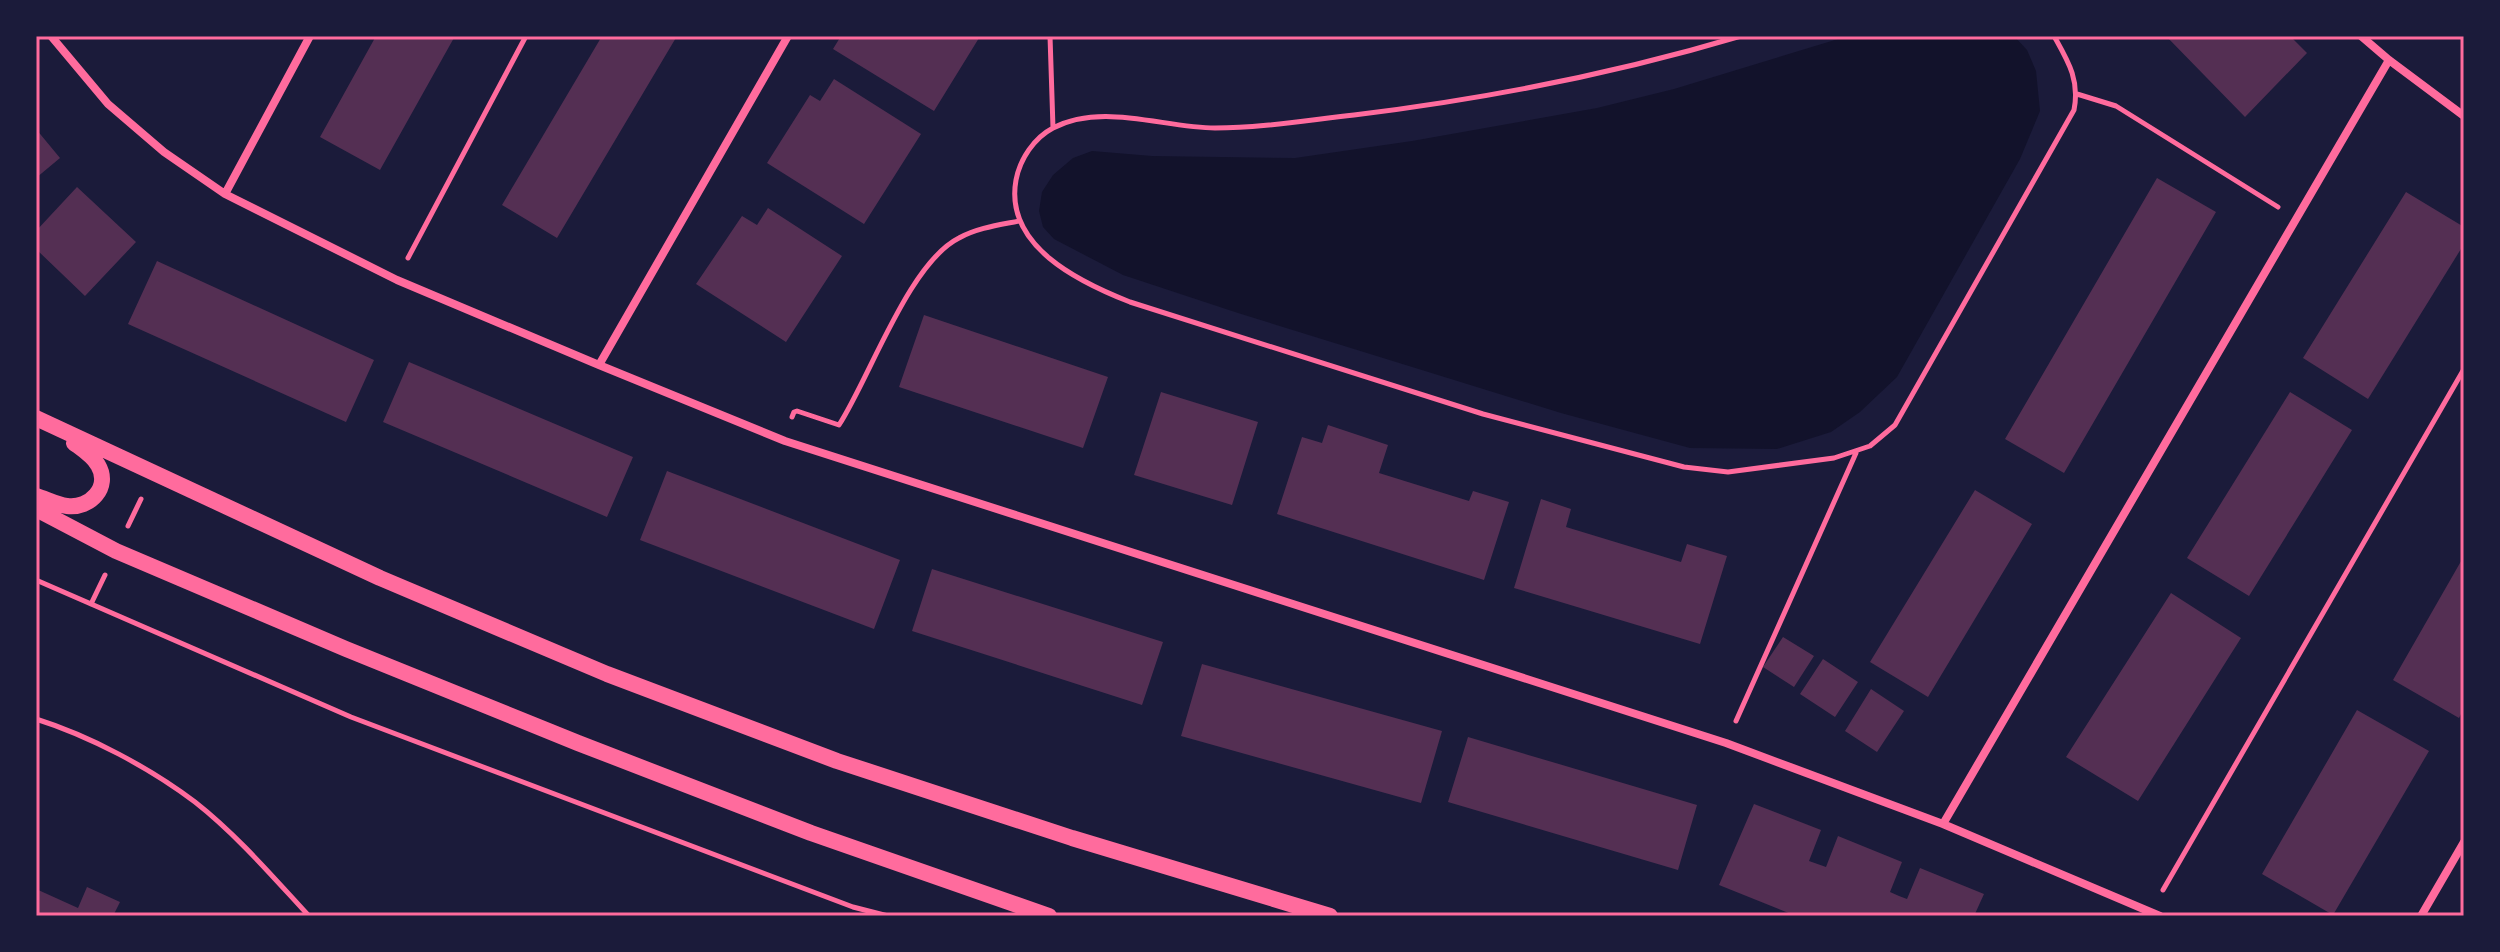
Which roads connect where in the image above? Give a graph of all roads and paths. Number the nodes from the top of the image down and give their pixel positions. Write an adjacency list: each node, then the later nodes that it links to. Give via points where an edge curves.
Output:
1 (51, 36): 13 (street, via 108,104)
2 (310, 36): 13 (street)
3 (526, 36): 16 (path)
4 (788, 36): 17 (street)
5 (1050, 36): 12 (path)
6 (1741, 36): 12 (path, via 1576,79 1390,111 1255,127 1110,117)
7 (2054, 36): 10 (path, via 2075,78)
8 (2361, 36): 9 (street)
9 (2389, 60): 11 (street); 14 (street)
10 (2077, 94): 14 (path, via 2116,106); 22 (path, via 2067,124 1905,411 1884,436)
11 (2464, 116)
12 (1053, 128): 15 (path, via 1032,144 1018,168 1014,195)
13 (225, 194): 16 (street)
14 (2296, 218): 30 (street)
15 (1019, 221): 21 (path, via 958,238 944,248 914,283 840,423 795,411); 22 (path, via 1055,263 1104,292 1483,414 1706,470 1750,470)
16 (397, 280): 17 (street)
17 (599, 365): 21 (street)
18 (2464, 369): 32 (path)
19 (36, 418): 20 (main road)
20 (56, 428): 23 (main road); 24 (main road, via 97,462 100,488 79,506)
21 (785, 441): 29 (street)
22 (1856, 453): 29 (path)
23 (153, 473): 26 (path); 36 (main road, via 380,578 808,751)
24 (36, 496)
25 (36, 509): 26 (main road)
26 (116, 551): 35 (main road, via 578,743 811,833)
27 (36, 580): 34 (path, via 351,717)
28 (36, 719): 33 (path, via 125,757 194,802)
29 (1726, 743): 30 (street)
30 (1943, 824): 32 (street)
31 (2464, 842): 38 (street)
32 (2150, 912): 37 (street)
33 (309, 916)
34 (888, 916)
35 (1049, 916)
36 (1330, 916)
37 (2160, 916)
38 (2421, 916)

